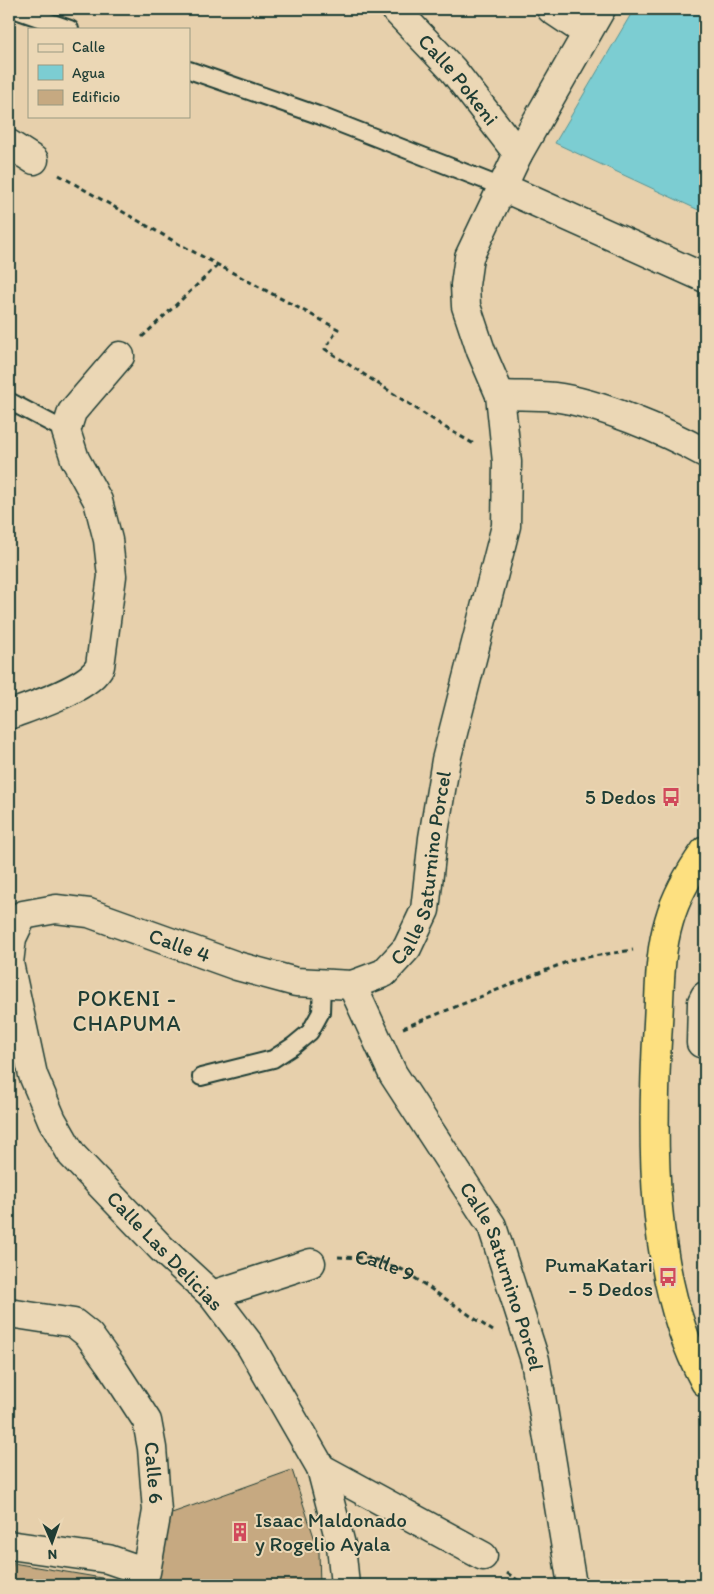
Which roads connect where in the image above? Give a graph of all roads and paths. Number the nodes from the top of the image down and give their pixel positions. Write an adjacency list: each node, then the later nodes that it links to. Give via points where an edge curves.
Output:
1 (13, 9): 5 (lane)
2 (395, 9): 9 (street, Calle Pokeni, via 453,70)
3 (551, 9): 6 (street)
4 (601, 9): 6 (street, Calle Saturnino Porcel)
5 (67, 28)
6 (587, 33): 9 (street, Calle Saturnino Porcel)
7 (190, 70): 11 (lane, via 318,115)
8 (9, 144): 10 (street)
9 (518, 154): 11 (street, Calle Saturnino Porcel)
10 (34, 160): 12 (path)
11 (502, 187): 13 (street); 15 (street, Calle Saturnino Porcel, via 468,257 465,285 466,306)
12 (218, 265): 14 (path); 19 (path, via 338,329 326,349 446,428)
13 (705, 278)
14 (120, 356): 17 (street, via 72,412)
15 (500, 395): 18 (street, via 553,397 590,404); 19 (street, Calle Saturnino Porcel)
16 (9, 401): 17 (lane)
17 (66, 431): 20 (street, via 75,458 98,502 108,540 112,576 100,666 95,675 75,687)
18 (705, 453)
19 (507, 462): 25 (street, Calle Saturnino Porcel, via 506,526 446,760 425,910 407,948 384,973)
20 (9, 714)
21 (705, 851): 23 (highway, via 680,893)
22 (16, 913): 24 (street, Calle 4, via 56,909 88,913 237,966 296,982); 31 (street, Calle Las Delicias, via 9,963 33,1075 52,1120 72,1155 162,1249)
23 (663, 946): 27 (path, via 574,959); 34 (highway, via 655,1094 660,1221 678,1317)
24 (322, 983): 25 (street, Calle 4); 29 (lane, via 321,1012 310,1032 293,1046 273,1059)
25 (352, 985): 27 (street, Calle Saturnino Porcel)
26 (705, 996): 28 (street)
27 (377, 1038): 39 (street, Calle Saturnino Porcel, via 394,1074 492,1226 535,1360)
28 (701, 1044)
29 (201, 1077)
30 (311, 1263): 31 (street); 33 (path, Calle 9, via 338,1256 372,1258 403,1270)
31 (212, 1295): 35 (street, Calle Las Delicias, via 250,1344)
32 (9, 1313): 36 (street, Calle 6, via 74,1323 88,1335 146,1421 152,1448 156,1511 146,1572 108,1559)
33 (496, 1333)
34 (705, 1382)
35 (321, 1468): 37 (street); 38 (street, Calle Las Delicias, via 341,1545)
36 (9, 1544)
37 (483, 1556)
38 (345, 1585)
39 (572, 1585)

